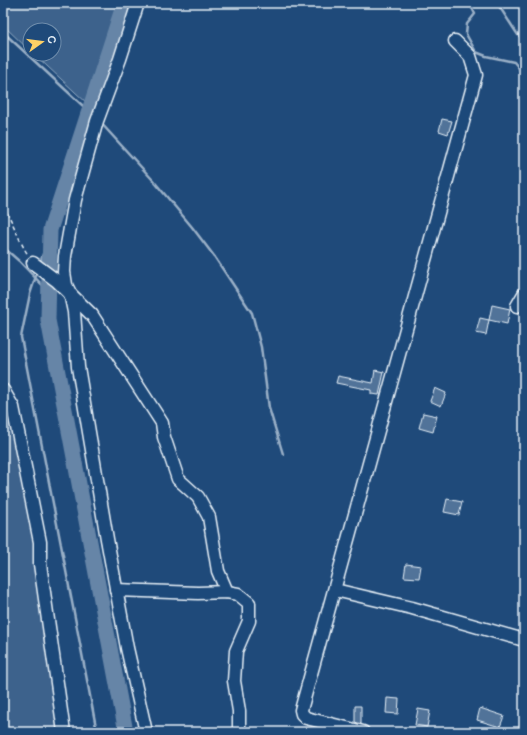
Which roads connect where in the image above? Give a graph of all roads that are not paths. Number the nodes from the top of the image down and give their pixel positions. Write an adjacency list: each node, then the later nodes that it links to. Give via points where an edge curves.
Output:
1 (138, 3): 4 (street, via 97,121 75,200 64,272)
2 (455, 41): 9 (street, via 470,56 476,75)
3 (33, 263): 4 (street)
4 (70, 293): 8 (street, via 78,367); 10 (street, via 92,315 162,422 164,437 178,479 198,497 209,517 218,571)
5 (524, 294): 6 (street)
6 (517, 306)
7 (3, 390): 12 (street, via 12,407 40,542 40,564)
8 (116, 590): 10 (street); 13 (street)
9 (335, 590): 11 (street, via 412,608); 15 (street, via 301,710 306,718)
10 (227, 592): 14 (street, via 238,594 248,603 249,621 236,651 234,681 239,711)
11 (524, 640)
12 (64, 732)
13 (146, 732)
14 (239, 732)
15 (363, 732)

